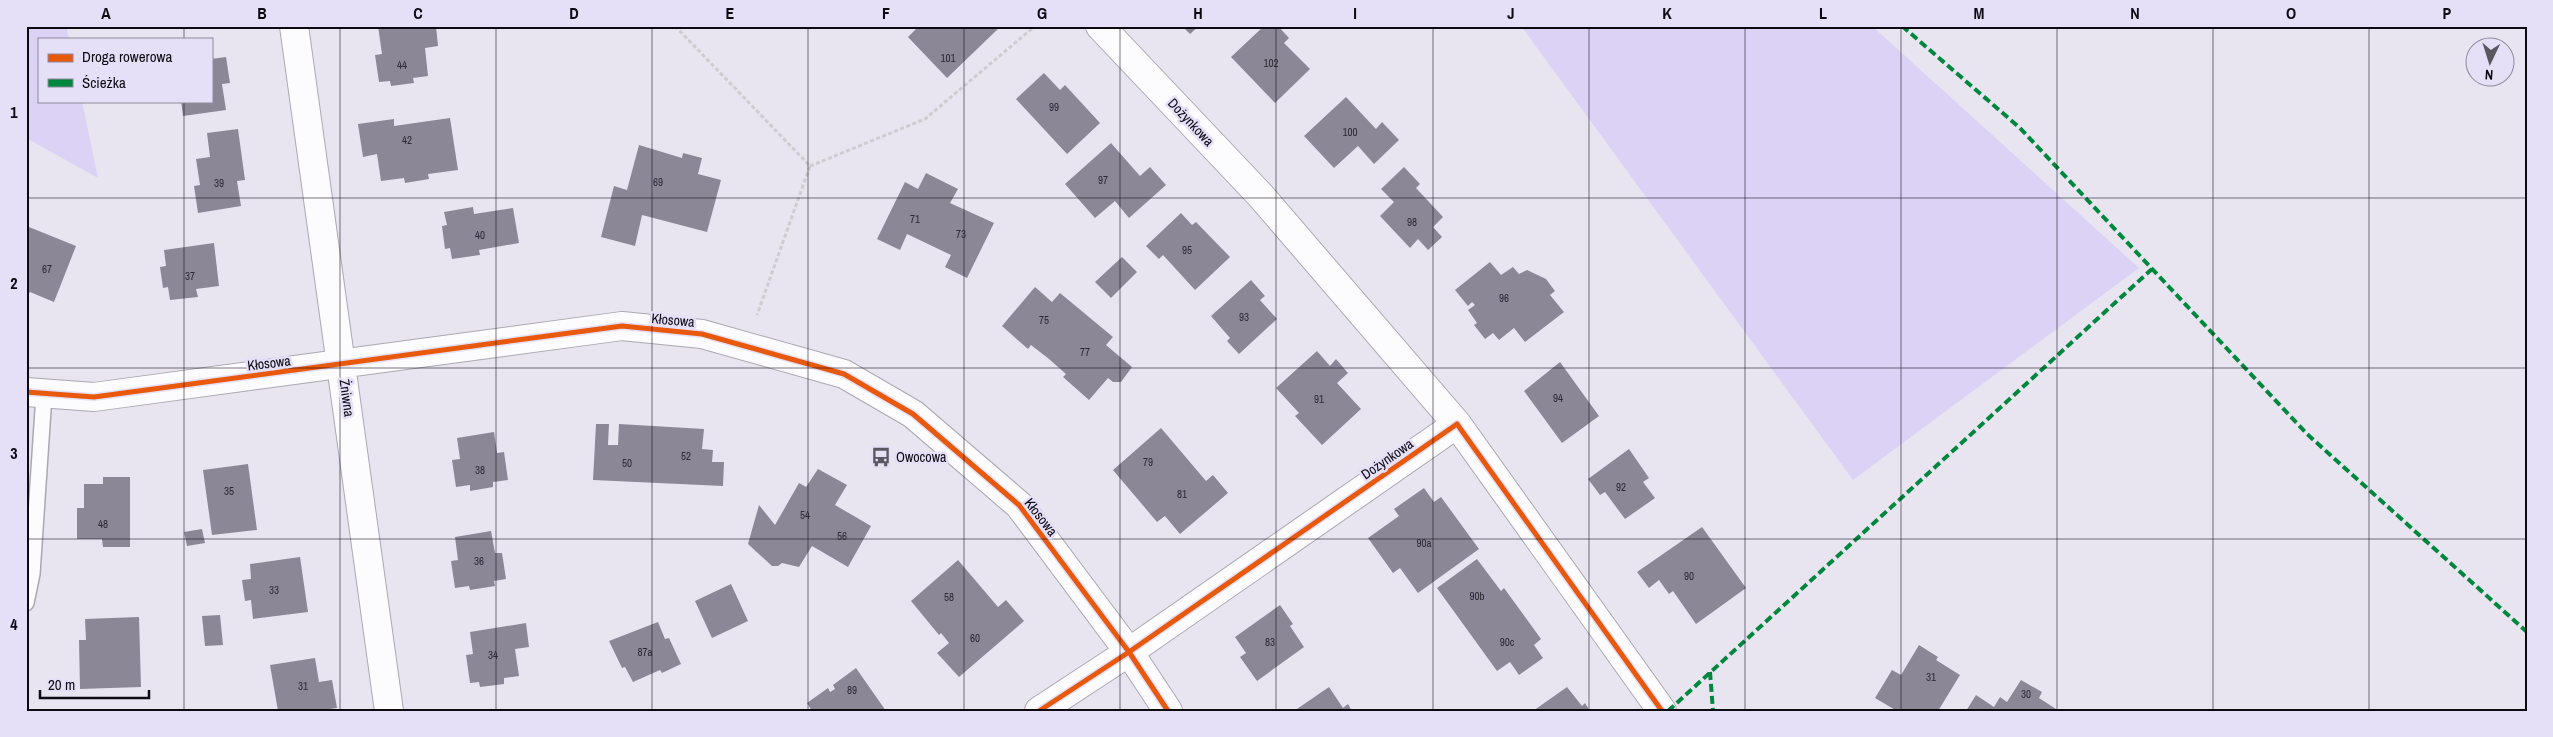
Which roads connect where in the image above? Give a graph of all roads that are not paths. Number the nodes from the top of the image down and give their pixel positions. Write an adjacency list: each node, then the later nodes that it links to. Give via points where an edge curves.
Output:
1 (294, 26): 3 (street, Żniwna)
2 (1100, 26): 5 (street, Dożynkowa, via 1261,196)
3 (343, 365): 4 (street, Kłosowa, via 94,397); 7 (street, Kłosowa, via 622,326 702,334 844,374 913,414 1019,505); 8 (street, Żniwna)
4 (35, 394): 6 (lane, via 33,564)
5 (1457, 424): 7 (street, Dożynkowa); 11 (street, Dożynkowa)
6 (26, 603)
7 (1129, 652): 9 (street, Dożynkowa); 10 (street, Kłosowa)
8 (390, 711)
9 (1039, 711)
10 (1168, 711)
11 (1662, 711)

